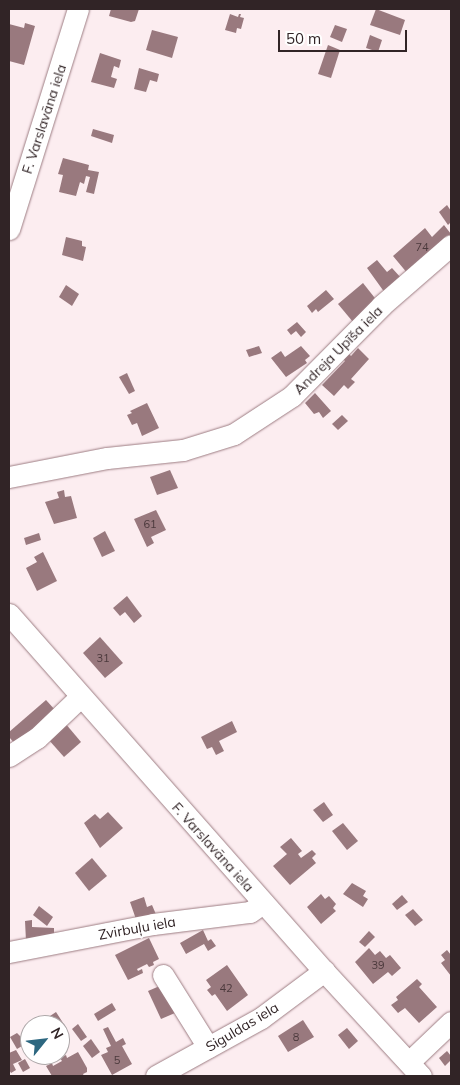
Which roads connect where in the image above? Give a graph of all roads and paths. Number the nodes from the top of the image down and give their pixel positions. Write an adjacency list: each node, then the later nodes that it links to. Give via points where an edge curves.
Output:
1 (78, 9): 2 (street, F. Varslavāna iela)
2 (9, 229)
3 (451, 245): 4 (street, Andreja Upīša iela, via 382,305 292,396 234,434 183,450 107,458)
4 (9, 477)
5 (9, 614): 6 (street, F. Varslavāna iela)
6 (80, 697): 7 (street, via 37,738); 8 (street, F. Varslavāna iela)
7 (9, 756)
8 (264, 903): 9 (street, Zvirbuļu iela, via 250,912 153,924); 10 (street, F. Varslavāna iela)
9 (9, 952)
10 (324, 971): 13 (street, Siguldas iela, via 261,1018); 14 (street, F. Varslavāna iela)
11 (163, 975): 13 (street)
12 (451, 1022): 14 (street)
13 (208, 1047): 15 (street, Siguldas iela)
14 (415, 1069)
15 (156, 1076)

